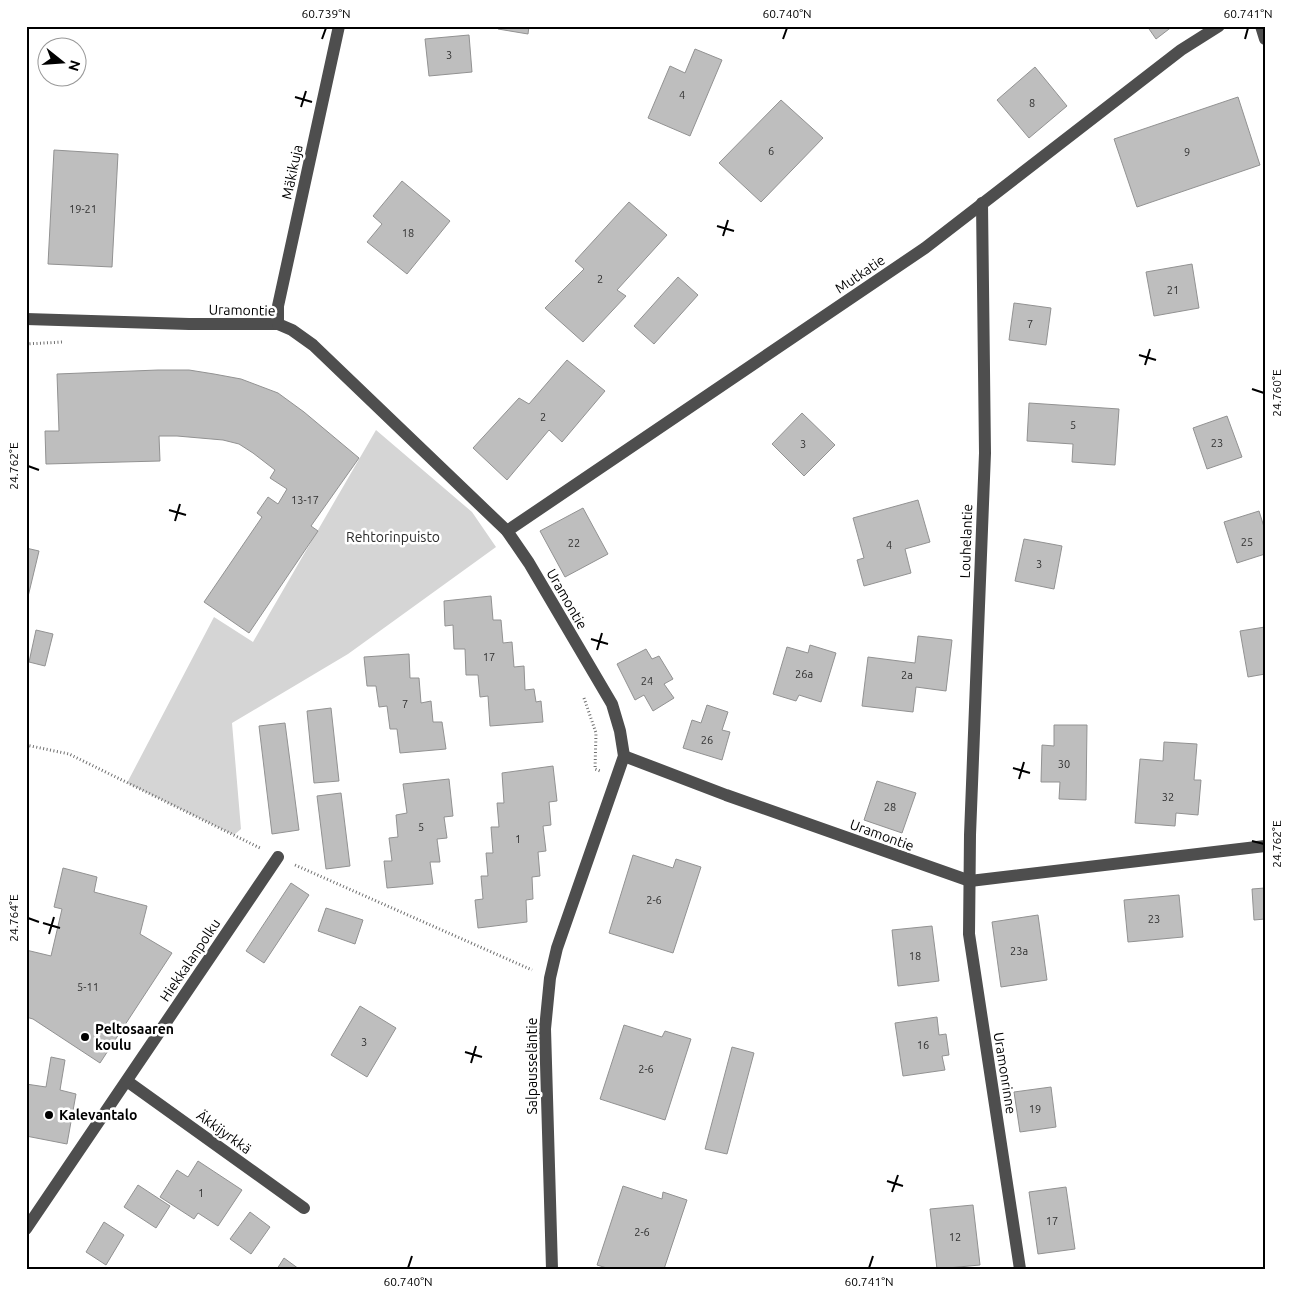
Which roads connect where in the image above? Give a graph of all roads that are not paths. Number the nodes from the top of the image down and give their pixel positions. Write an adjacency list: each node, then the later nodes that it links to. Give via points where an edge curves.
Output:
1 (339, 26): 7 (street, Mäkikuja, via 278,306)
2 (1219, 26): 5 (street, Mutkatie, via 1181,50)
3 (1261, 26): 4 (street)
4 (1265, 39)
5 (982, 203): 8 (street, Mutkatie, via 925,248); 12 (street, Louhelantie, via 985,453)
6 (26, 319): 7 (street, Uramontie)
7 (278, 324): 8 (street, Uramontie, via 313,345)
8 (507, 531): 9 (street, Uramontie, via 612,704)
9 (624, 756): 12 (street, Uramontie); 16 (street, Salpausseläntie, via 557,948 550,978 545,1029)
10 (1265, 846): 12 (street, Uramontie)
11 (278, 857): 13 (street, Hiekkalanpolku)
12 (970, 881): 17 (street, Uramonrinne, via 969,934)
13 (127, 1081): 14 (street, Äkkijyrkkä); 15 (street, Hiekkalanpolku)
14 (304, 1208)
15 (26, 1229)
16 (552, 1269)
17 (1020, 1269)

